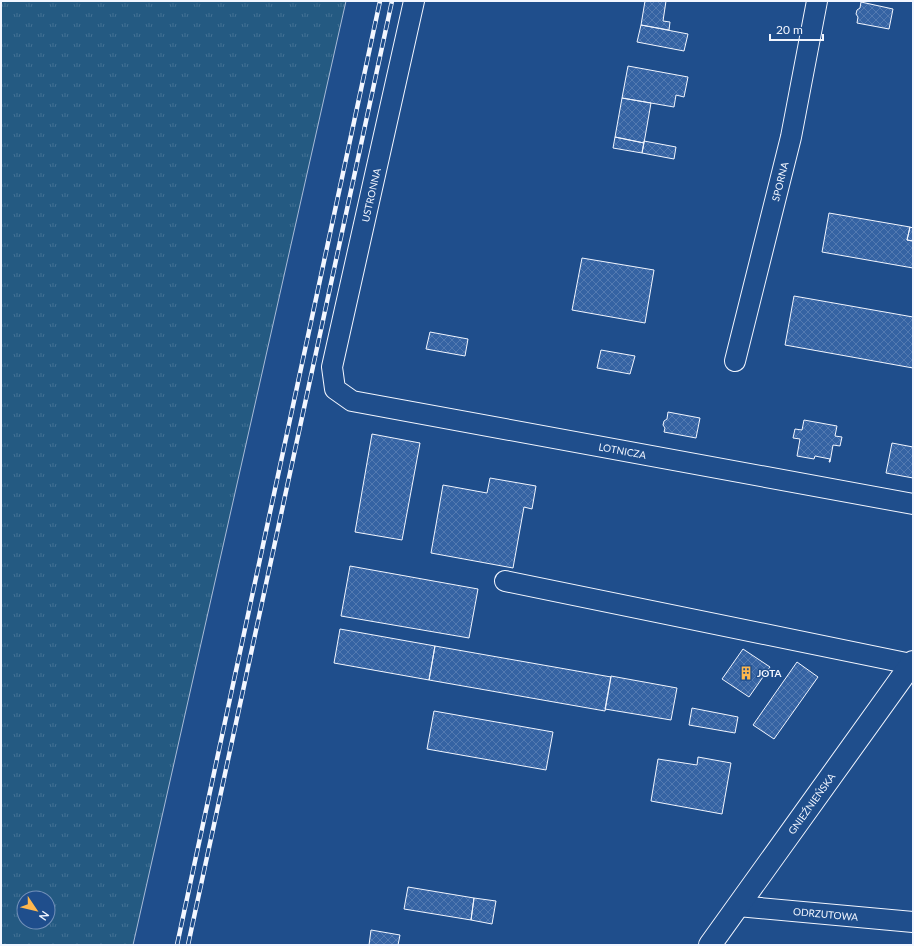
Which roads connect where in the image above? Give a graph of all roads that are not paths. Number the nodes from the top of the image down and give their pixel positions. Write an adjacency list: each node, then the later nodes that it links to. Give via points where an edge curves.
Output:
1 (414, 1): 4 (street, USTRONNA, via 332,367)
2 (816, 1): 3 (street, SPORNA, via 791,137)
3 (735, 361)
4 (335, 389): 5 (street, LOTNICZA, via 352,401)
5 (913, 504)
6 (505, 581): 7 (street)
7 (912, 663): 8 (main road, GNIEŹNIEŃSKA)
8 (738, 906): 9 (street, ODRZUTOWA); 10 (main road, GNIEŹNIEŃSKA)
9 (913, 922)
10 (710, 945)

